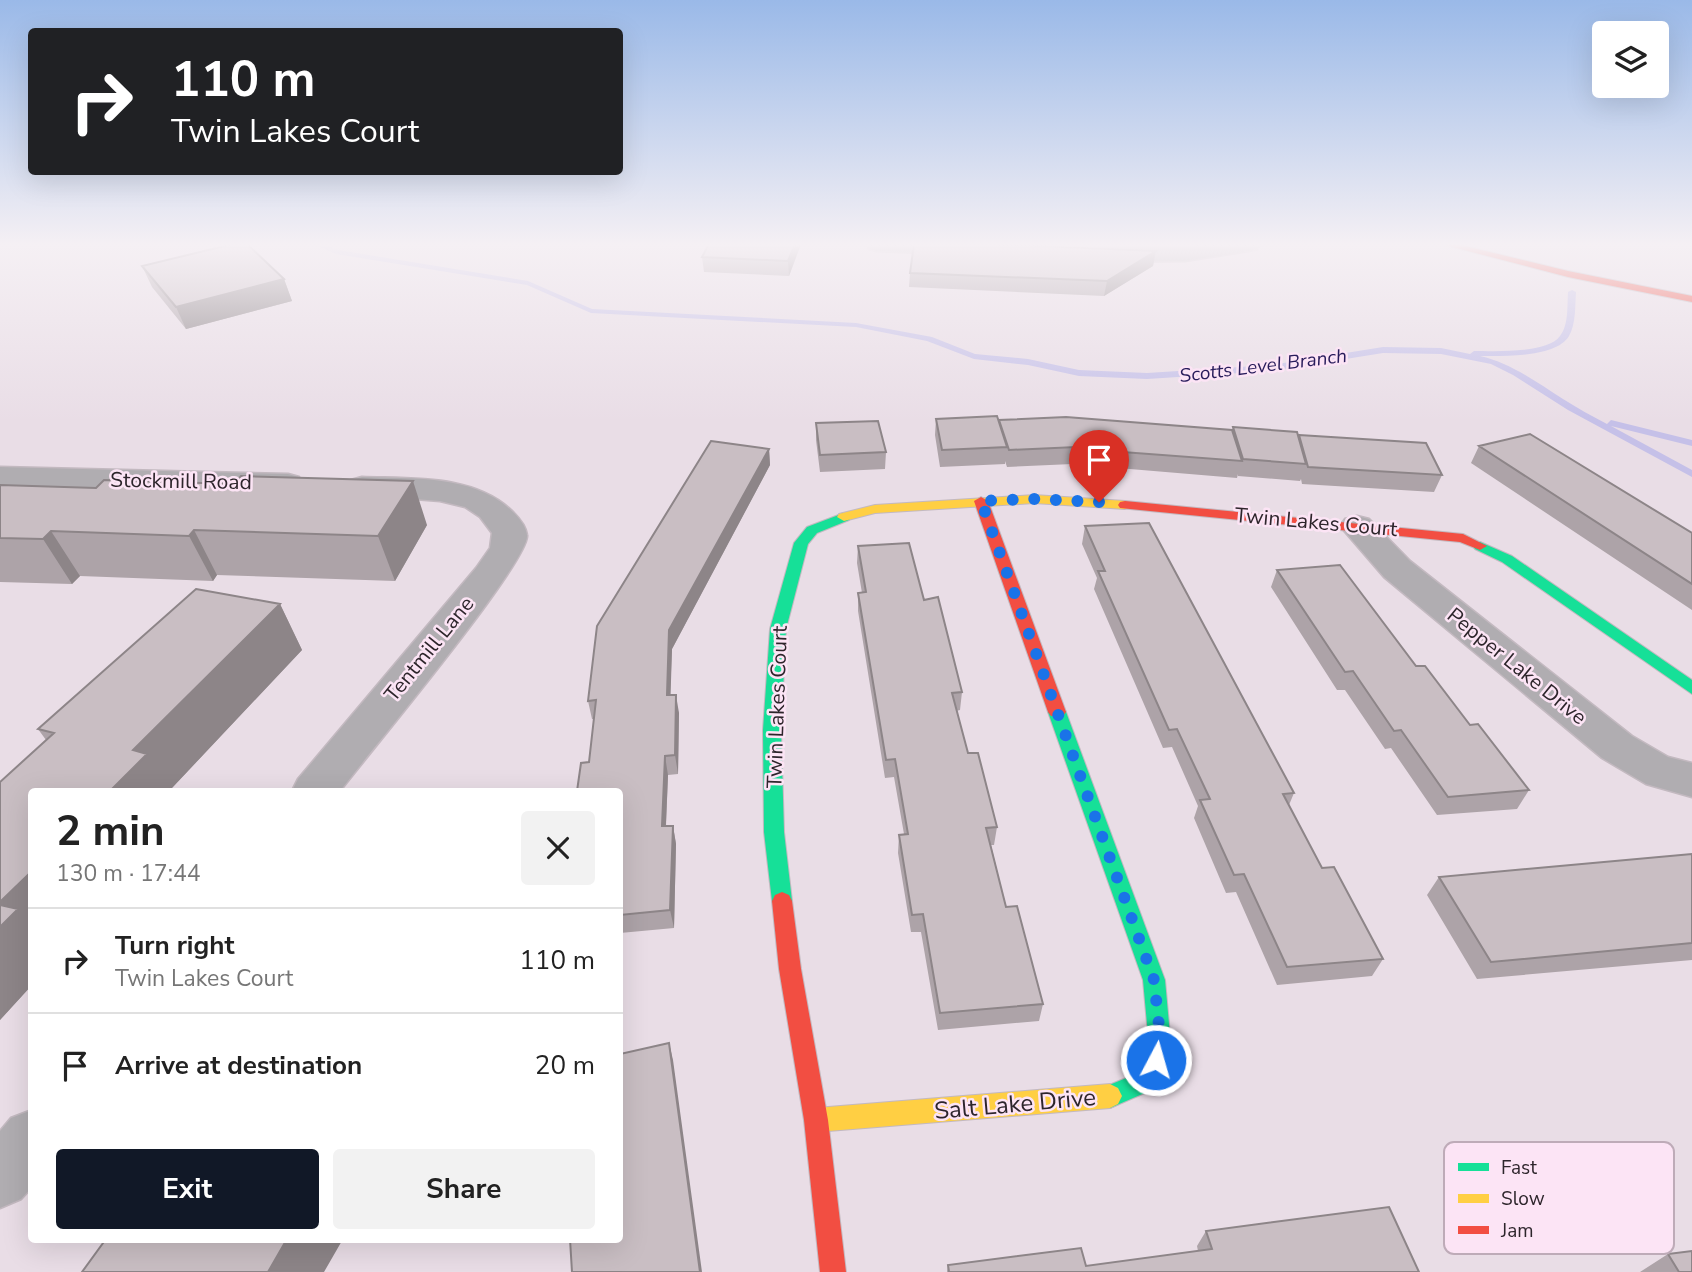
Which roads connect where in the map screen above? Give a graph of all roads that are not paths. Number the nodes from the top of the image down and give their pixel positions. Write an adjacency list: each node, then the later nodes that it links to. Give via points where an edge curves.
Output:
1 (0, 477): 3 (street, Stockmill Road, via 329,485 442,492)
2 (981, 501): 4 (street, Twin Lakes Court, via 1099,502); 8 (street, Twin Lakes Court, via 875,509 812,530 801,543 778,629 772,730 774,832 790,969); 8 (street, Salt Lake Drive, via 1154,980 1160,1035 1156,1060 1137,1085 1108,1097)
3 (485, 504): 7 (street, Tentmill Lane, via 510,530 509,544 489,576)
4 (1357, 526): 5 (street, Twin Lakes Court, via 1441,534 1483,546); 6 (street, Pepper Lake Drive, via 1397,569 1617,747 1644,766)
5 (1692, 688)
6 (1692, 780)
7 (316, 788)
8 (816, 1120): 11 (street, Twin Lakes Court)
9 (28, 1144): 10 (street)
10 (0, 1178)
11 (833, 1272)

